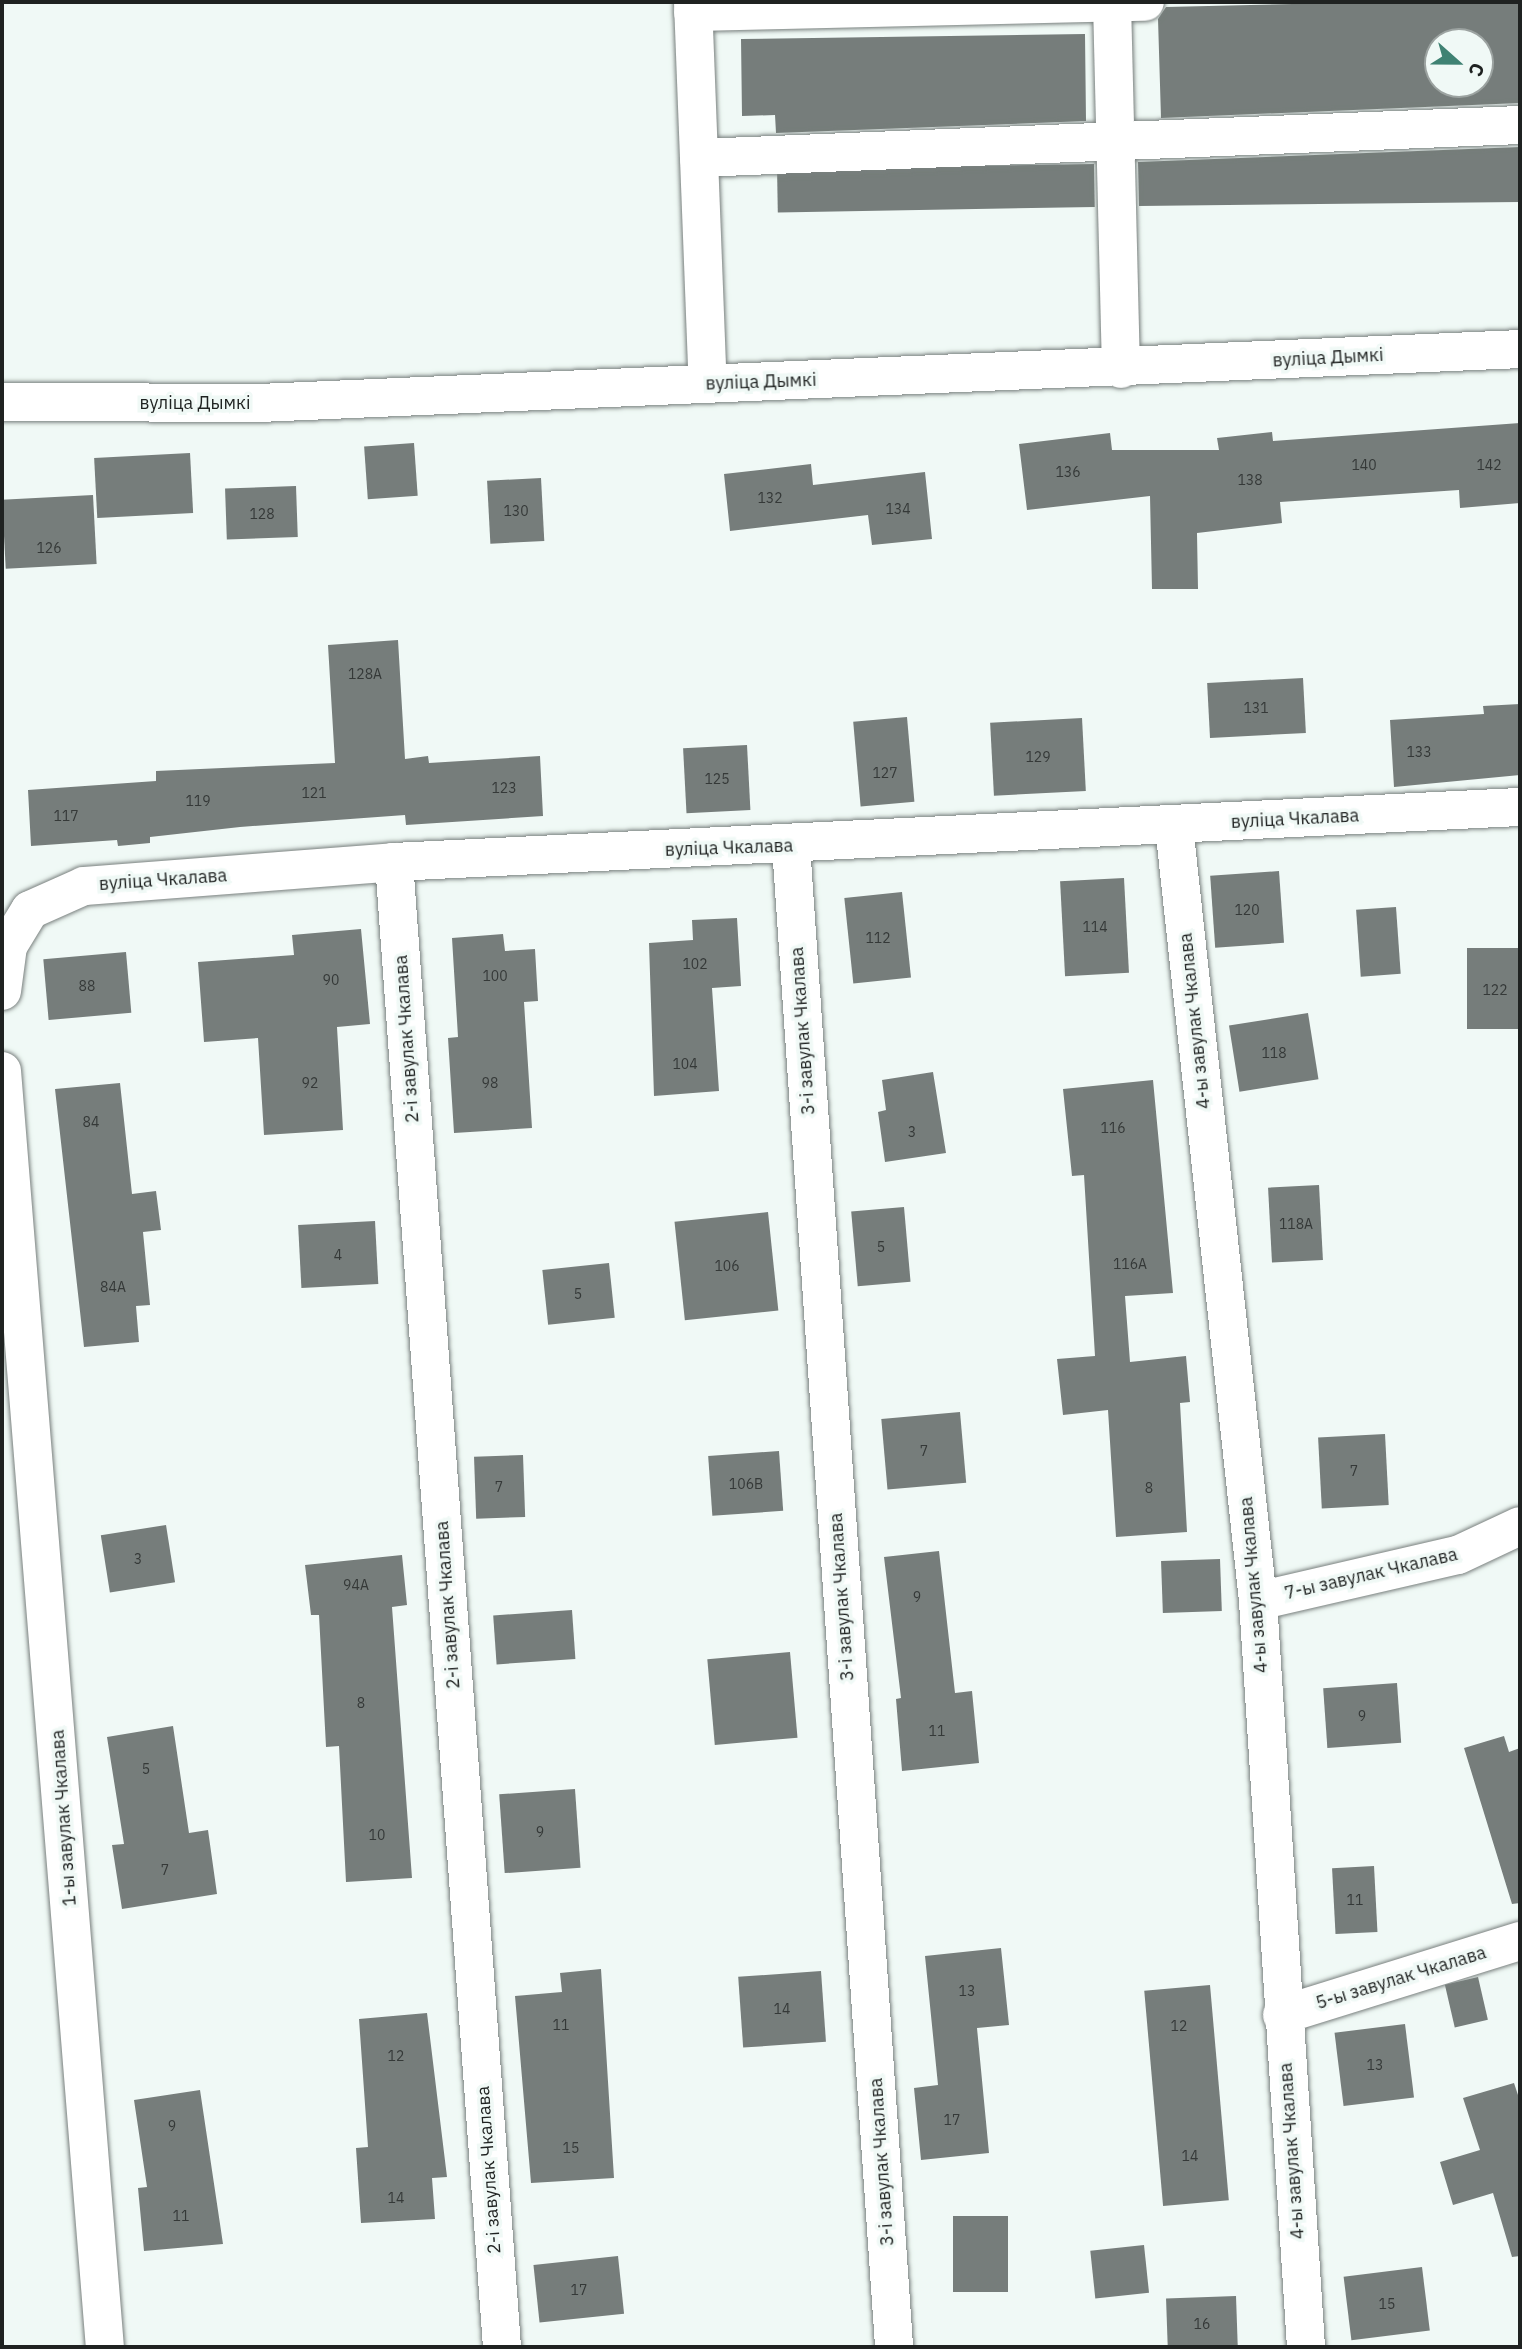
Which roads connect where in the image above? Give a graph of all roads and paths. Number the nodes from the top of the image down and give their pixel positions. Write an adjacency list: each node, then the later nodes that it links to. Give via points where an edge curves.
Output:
1 (1123, 2): 2 (street); 4 (street)
2 (693, 7): 5 (street)
3 (1520, 125): 4 (street)
4 (1116, 140): 5 (street); 7 (street)
5 (699, 158): 8 (street)
6 (1520, 349): 7 (street, вуліца Дымкі)
7 (1121, 369): 8 (street, вуліца Дымкі)
8 (708, 384): 9 (street, вуліца Дымкі, via 259,403)
9 (2, 402)
10 (1520, 807): 11 (street, вуліца Чкалава)
11 (1174, 826): 12 (street, вуліца Чкалава); 18 (street, 4-ы завулак Чкалава)
12 (791, 846): 13 (street, вуліца Чкалава); 23 (street, 3-і завулак Чкалава)
13 (394, 862): 14 (street, вуліца Чкалава, via 84,886 30,910 8,946); 22 (street, 2-і завулак Чкалава)
14 (2, 991)
15 (2, 1071): 16 (street)
16 (12, 1292): 21 (street, 1-ы завулак Чкалава)
17 (1520, 1526): 18 (street, 7-ы завулак Чкалава, via 1458,1555)
18 (1258, 1601): 20 (street, 4-ы завулак Чкалава)
19 (1520, 1941): 20 (street, 5-ы завулак Чкалава)
20 (1282, 2015): 24 (street, 4-ы завулак Чкалава)
21 (105, 2347)
22 (502, 2347)
23 (894, 2347)
24 (1306, 2347)

